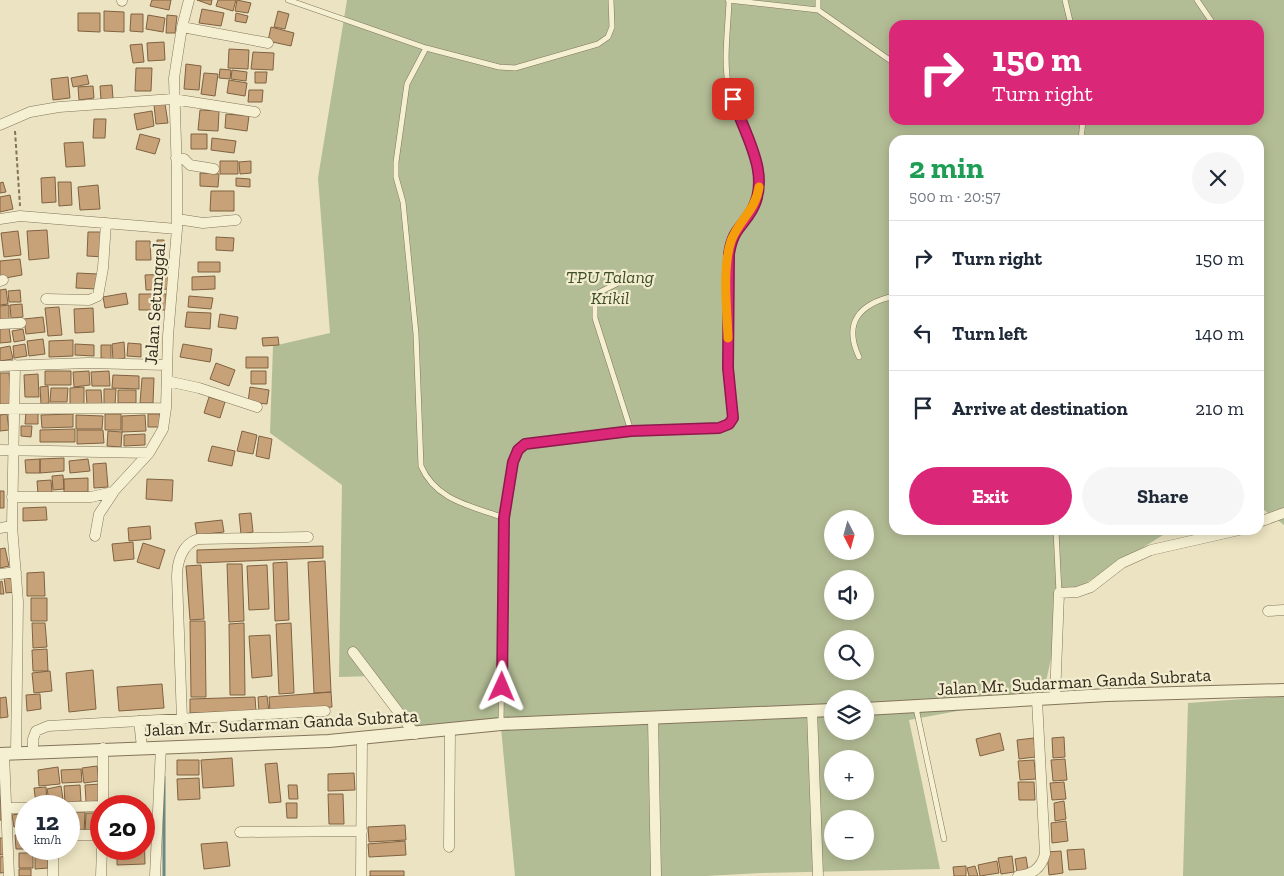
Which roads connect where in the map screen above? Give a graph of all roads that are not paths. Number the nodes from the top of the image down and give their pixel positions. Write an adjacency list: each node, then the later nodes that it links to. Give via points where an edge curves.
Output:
1 (189, 0): 11 (street, Jalan Setunggal)
2 (288, 0): 13 (lane)
3 (611, 0): 13 (lane, via 612,27 608,38 598,44 515,68 499,67)
4 (818, 0): 8 (lane)
5 (1065, 0): 9 (lane)
6 (1197, 0): 10 (lane)
7 (728, 1): 8 (lane); 38 (lane, via 726,62 729,88 760,178 758,195 751,211 738,227 729,254 728,368 733,418 725,427 713,429)
8 (818, 10): 14 (lane)
9 (1070, 20)
10 (1211, 20)
11 (182, 26): 12 (street); 15 (street, Jalan Setunggal, via 175,65)
12 (268, 43)
13 (426, 48): 45 (lane, via 407,84 396,162 416,334 421,466 440,494)
14 (889, 60)
15 (174, 98): 16 (street); 17 (street, via 59,107 30,112); 18 (street, Jalan Setunggal)
16 (255, 112)
17 (0, 125)
18 (176, 158): 19 (street, via 184,159 190,165); 23 (street, Jalan Setunggal)
19 (214, 169)
20 (0, 219): 22 (street, via 20,216)
21 (236, 220): 23 (street)
22 (106, 223): 23 (street); 26 (street, via 98,296 89,300)
23 (177, 224): 31 (street, Jalan Setunggal)
24 (618, 283): 38 (lane, via 600,292 595,303 595,318)
25 (889, 297): 29 (lane, via 878,300 856,318 851,333 852,344)
26 (46, 300)
27 (21, 323): 28 (street)
28 (0, 324)
29 (859, 357)
30 (16, 365): 31 (street); 32 (street); 34 (street)
31 (167, 365): 33 (street, Jalan Setunggal)
32 (0, 366)
33 (167, 381): 35 (street, via 204,389); 37 (street, Jalan Setunggal)
34 (14, 407): 36 (street); 37 (street); 39 (street)
35 (257, 407)
36 (0, 408)
37 (166, 408): 41 (street, Jalan Setunggal, via 163,429)
38 (631, 431): 45 (lane, via 525,444 513,462)
39 (13, 449): 40 (street); 41 (street); 43 (street)
40 (0, 450)
41 (148, 453): 42 (street, Jalan Setunggal)
42 (113, 492): 43 (street, via 91,497); 51 (street, Jalan Setunggal, via 99,514)
43 (12, 497): 47 (street)
44 (1284, 513): 46 (street)
45 (504, 518): 70 (lane)
46 (1264, 520)
47 (12, 526): 48 (street); 53 (street)
48 (0, 528)
49 (1056, 535): 55 (lane)
50 (1217, 535): 55 (street, via 1151,550 1122,563 1091,587)
51 (95, 536)
52 (308, 537): 68 (street, via 198,539 185,548 176,577)
53 (16, 572): 54 (street); 78 (street, via 18,602)
54 (0, 574)
55 (1059, 593): 60 (street)
56 (1284, 610): 57 (street)
57 (1268, 611)
58 (353, 652): 72 (street)
59 (1284, 690): 60 (street, Jalan Mr. Sudarman Ganda Subrata)
60 (1055, 698): 61 (street, Jalan Mr. Sudarman Ganda Subrata)
61 (1037, 700): 62 (street, Jalan Mr. Sudarman Ganda Subrata); 88 (street, via 1045,854)
62 (916, 707): 63 (street, Jalan Mr. Sudarman Ganda Subrata); 84 (lane)
63 (874, 709)
64 (824, 710): 66 (street, Jalan Mr. Sudarman Ganda Subrata)
65 (325, 711): 68 (street)
66 (812, 711): 67 (street, Jalan Mr. Sudarman Ganda Subrata); 95 (street)
67 (653, 718): 70 (street, Jalan Mr. Sudarman Ganda Subrata); 94 (street)
68 (182, 720): 69 (street)
69 (139, 721): 74 (street); 77 (street, via 48,726 36,731)
70 (501, 724): 71 (street, Jalan Mr. Sudarman Ganda Subrata)
71 (450, 730): 72 (street, Jalan Mr. Sudarman Ganda Subrata); 85 (street)
72 (415, 734): 73 (street, Jalan Mr. Sudarman Ganda Subrata)
73 (362, 739): 75 (street, Jalan Mr. Sudarman Ganda Subrata); 82 (street)
74 (142, 747): 75 (street, Jalan Mr. Sudarman Ganda Subrata); 76 (street, Jalan Mr. Sudarman Ganda Subrata)
75 (161, 747): 92 (street)
76 (102, 748): 77 (street, Jalan Mr. Sudarman Ganda Subrata); 79 (street)
77 (33, 753): 78 (street, Jalan Mr. Sudarman Ganda Subrata)
78 (7, 754): 80 (street)
79 (103, 795)
80 (7, 808): 81 (street); 89 (street)
81 (15, 808)
82 (362, 831): 83 (street); 93 (street)
83 (240, 832)
84 (944, 839)
85 (449, 847)
86 (53, 860): 90 (street)
87 (102, 860): 91 (street)
88 (1031, 875): 96 (street)
89 (9, 876)
90 (53, 876)
91 (101, 876)
92 (155, 876)
93 (361, 876)
94 (656, 876)
95 (818, 876)
96 (1018, 876)

